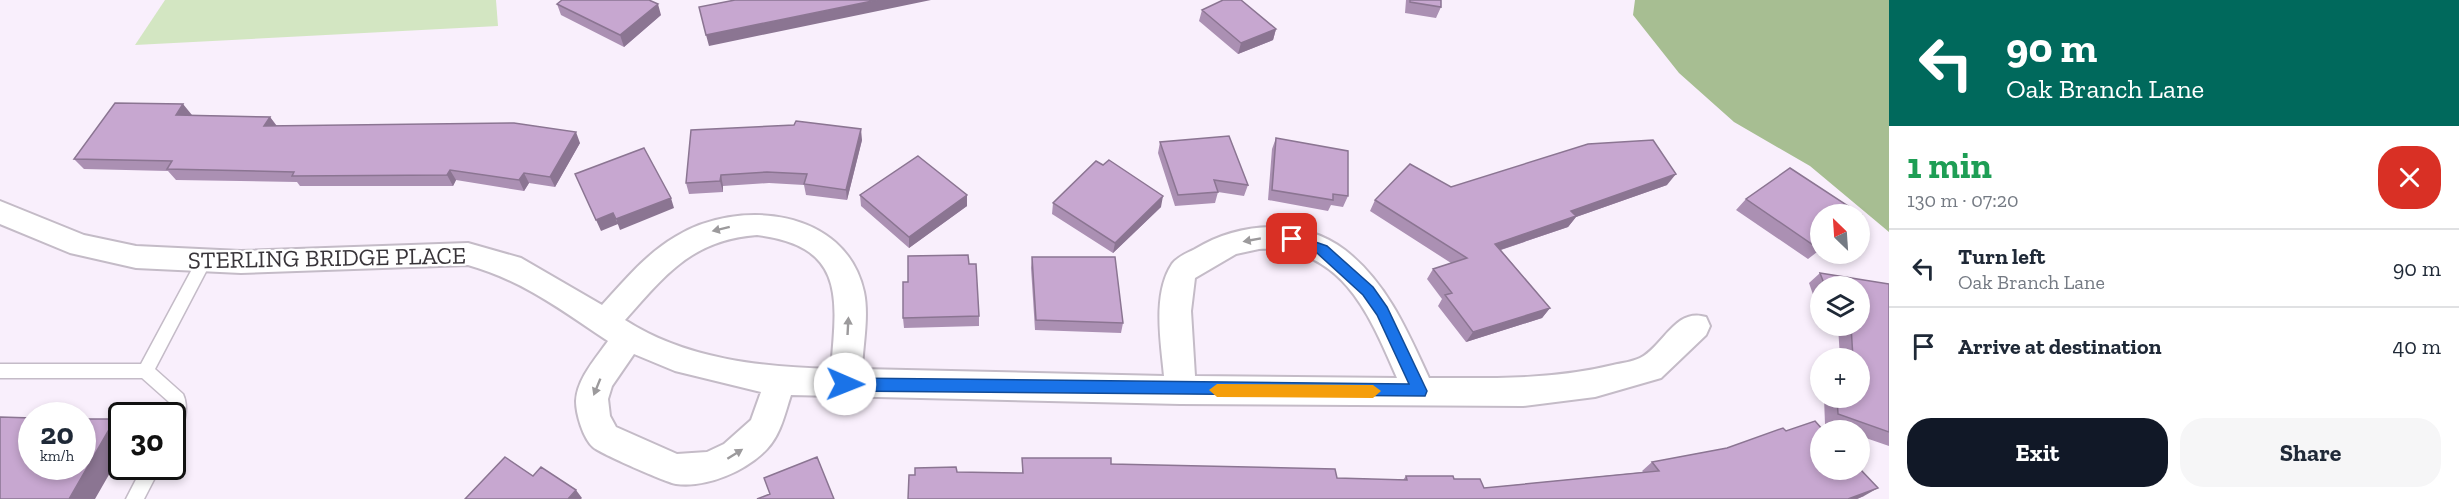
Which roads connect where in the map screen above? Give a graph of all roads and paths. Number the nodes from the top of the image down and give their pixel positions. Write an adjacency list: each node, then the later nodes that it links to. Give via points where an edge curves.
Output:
1 (0, 212): 2 (street, STERLING BRIDGE PLACE, via 80,245 136,257)
2 (203, 262): 4 (street, STERLING BRIDGE PLACE, via 468,254 511,266); 6 (lane)
3 (1695, 326): 10 (street, STERLING BRIDGE PLACE, via 1650,369 1595,383 1523,392)
4 (616, 330): 7 (street, STERLING BRIDGE PLACE, via 675,358); 7 (street, one-way to 7, via 592,399 594,418 604,437 676,469 708,467 736,455 764,427); 8 (street, one-way to 4, via 850,291 823,247 805,234 781,225 719,227 687,243 660,263)
5 (0, 371): 6 (lane)
6 (146, 371): 11 (lane)
7 (780, 381): 8 (street, STERLING BRIDGE PLACE)
8 (845, 384): 9 (street, STERLING BRIDGE PLACE)
9 (1180, 390): 10 (street, STERLING BRIDGE PLACE); 10 (street, one-way to 9, via 1382,311 1344,266 1322,250 1292,239 1264,237 1218,248 1183,272 1176,293)
10 (1419, 391)
11 (177, 402)
12 (145, 480): 13 (lane)
13 (135, 499)

